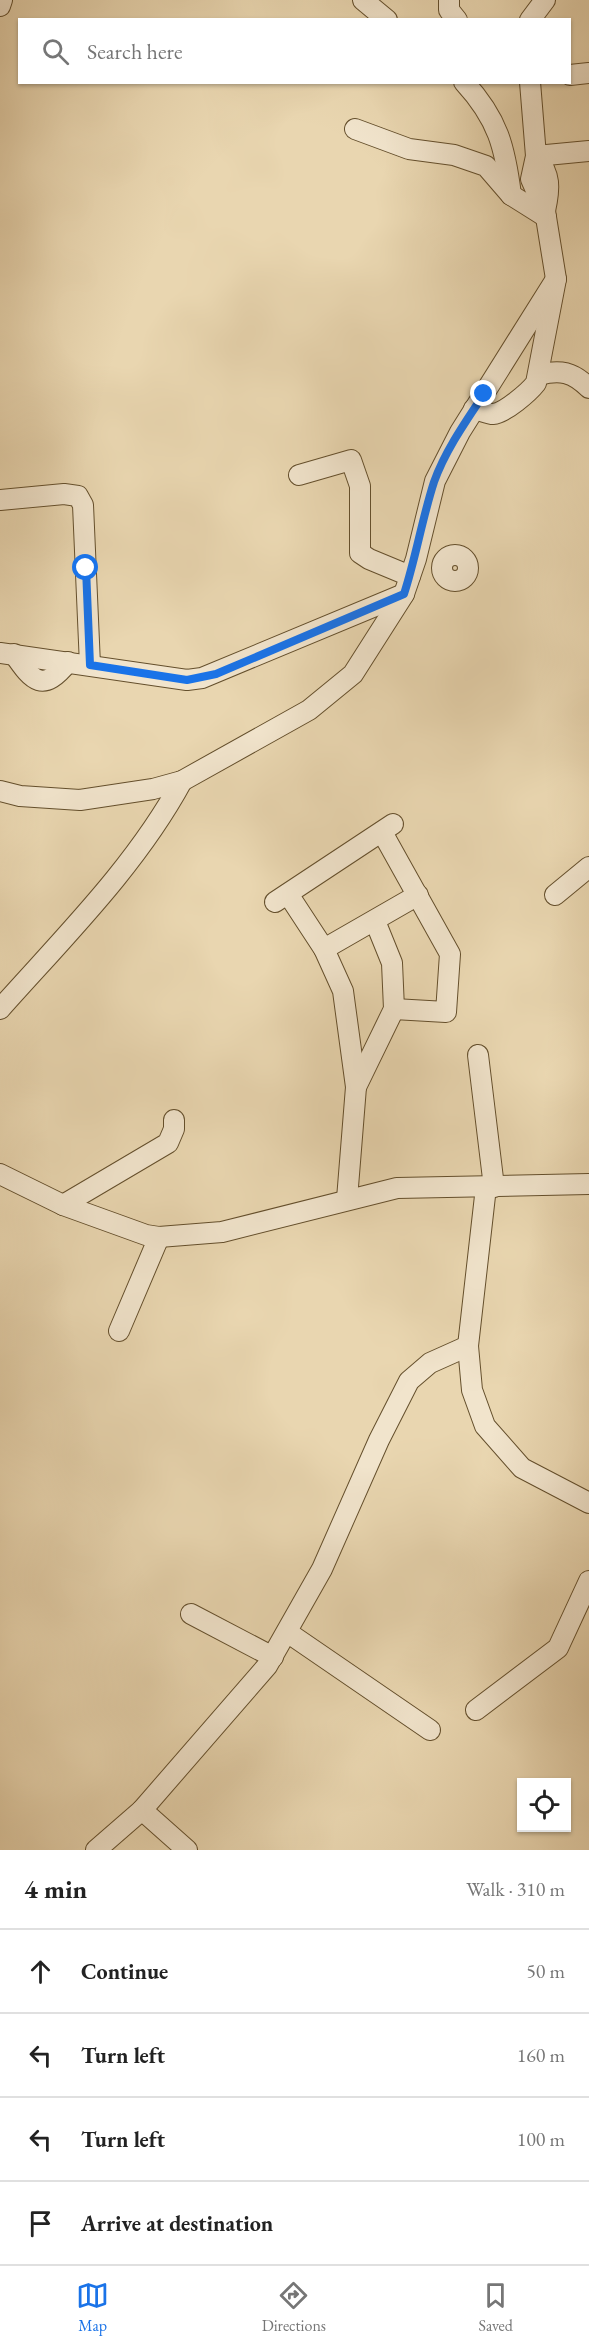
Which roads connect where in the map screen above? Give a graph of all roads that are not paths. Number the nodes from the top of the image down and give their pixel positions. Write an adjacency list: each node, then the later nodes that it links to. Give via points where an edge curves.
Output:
1 (2, 0): 5 (street)
2 (363, 0): 6 (street)
3 (449, 0): 7 (street, via 449,10)
4 (545, 0): 8 (street)
5 (0, 6)
6 (385, 18)
7 (455, 18)
8 (532, 18)
9 (466, 84): 14 (street, via 497,126 506,152)
10 (530, 84): 13 (street)
11 (355, 129): 14 (street, via 410,149 454,155 486,166)
12 (589, 151): 13 (street)
13 (536, 156): 15 (street, via 531,179)
14 (512, 195): 15 (street)
15 (545, 214): 16 (street)
16 (556, 279): 17 (street); 19 (street)
17 (539, 375): 18 (street, via 555,371 576,375); 19 (street, via 525,397 501,411 494,414)
18 (589, 388)
19 (474, 409): 23 (street, via 435,481)
20 (299, 476): 23 (street, via 351,460 360,486 360,553)
21 (0, 500): 25 (street, via 64,494 78,496 83,505)
22 (442, 565): 23 (street)
23 (410, 576): 25 (street, via 202,678 187,680); 26 (street, via 353,674 309,710)
24 (7, 653): 25 (street)
25 (90, 665)
26 (182, 781): 27 (street, via 80,800); 33 (street, via 165,814 133,857)
27 (0, 791)
28 (589, 867): 29 (street)
29 (555, 895)
30 (418, 896): 31 (street); 32 (street, via 387,828 282,898); 34 (street, via 450,954 447,1009 443,1013)
31 (375, 921): 32 (street); 34 (street, via 392,963)
32 (324, 949): 36 (street, via 344,991)
33 (0, 1009)
34 (394, 1010): 36 (street)
35 (478, 1055): 40 (street)
36 (356, 1087): 41 (street)
37 (174, 1120): 42 (street, via 168,1143)
38 (0, 1174): 42 (street)
39 (589, 1184): 40 (street)
40 (490, 1187): 41 (street, via 397,1188); 45 (street)
41 (347, 1199): 43 (street, via 222,1232)
42 (63, 1205): 43 (street)
43 (159, 1237): 44 (street)
44 (119, 1331)
45 (468, 1346): 46 (street, via 472,1390 485,1426 522,1468); 49 (street, via 430,1363 409,1381 322,1569)
46 (589, 1503)
47 (589, 1581): 51 (street, via 558,1648)
48 (192, 1614): 50 (street)
49 (287, 1632): 50 (street); 52 (street)
50 (273, 1657): 53 (street)
51 (476, 1710)
52 (430, 1730)
53 (142, 1810): 54 (street); 55 (street)
54 (96, 1850)
55 (187, 1850)

